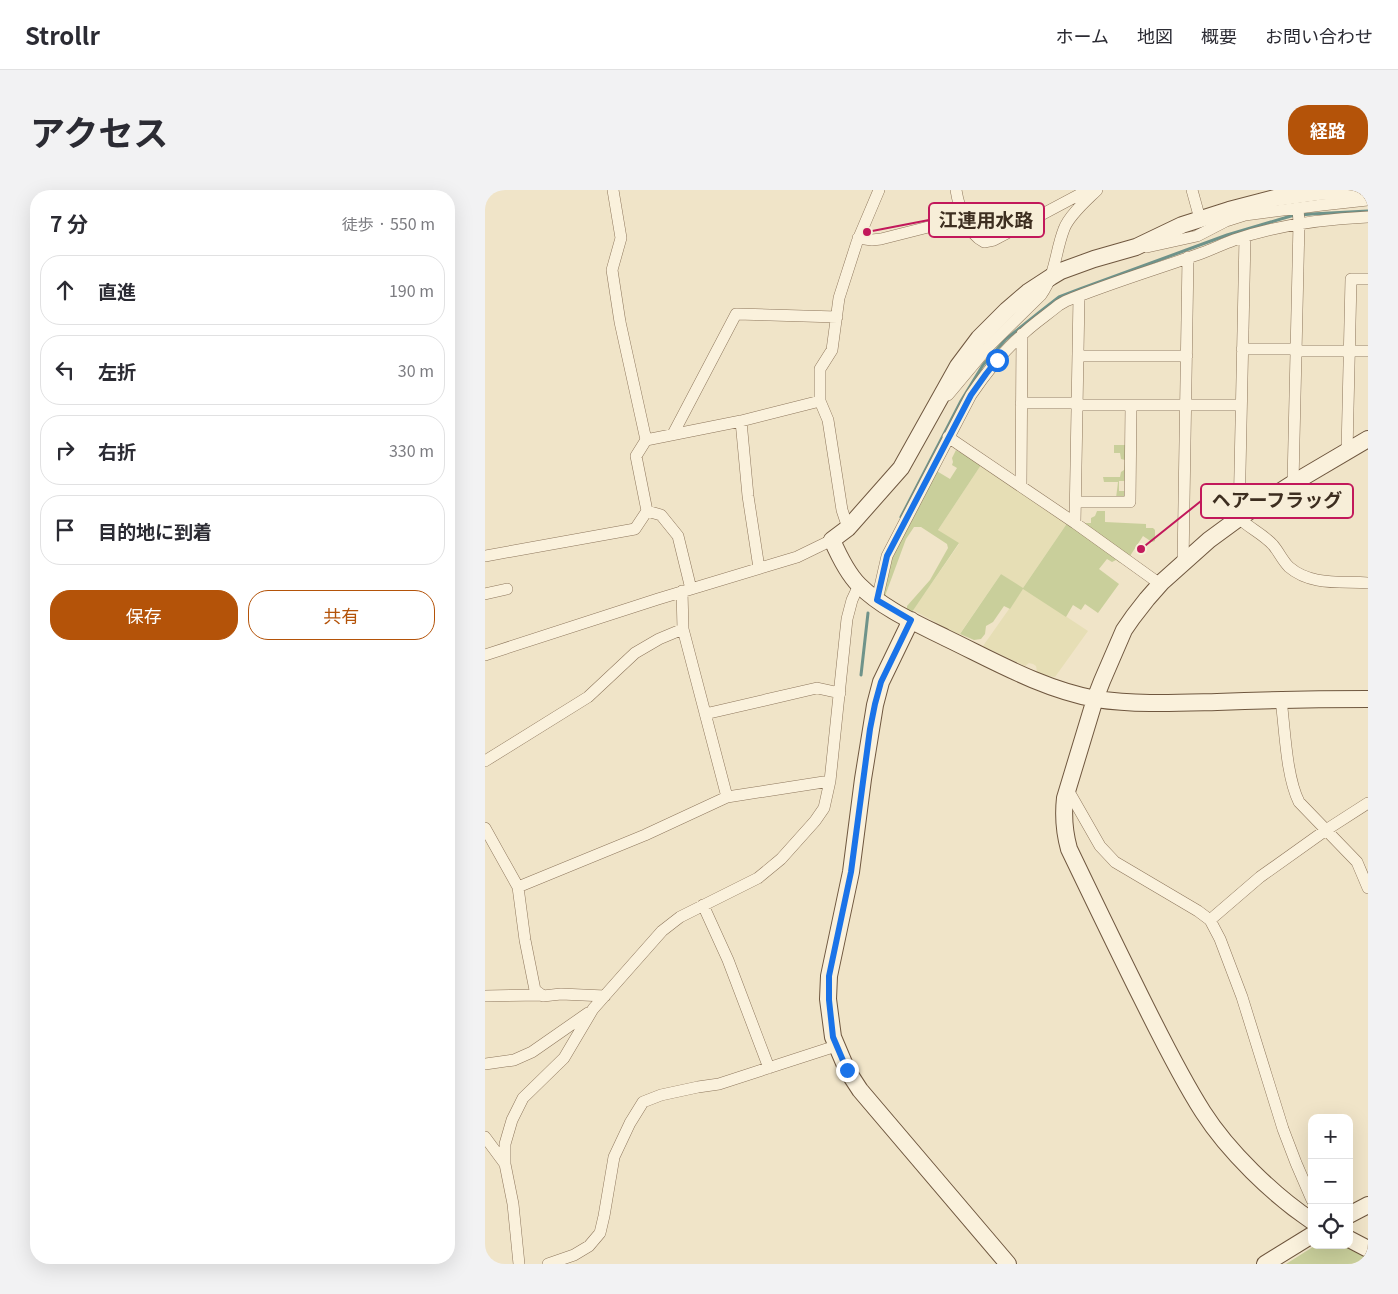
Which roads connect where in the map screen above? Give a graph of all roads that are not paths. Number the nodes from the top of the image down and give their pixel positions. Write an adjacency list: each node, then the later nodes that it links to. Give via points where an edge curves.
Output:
1 (613, 190): 42 (street, via 621,238 614,278 620,322)
2 (879, 190): 18 (street)
3 (956, 190): 13 (street)
4 (1087, 190): 13 (street, via 987,242 979,240)
5 (1097, 190): 22 (street, via 1065,226)
6 (1192, 190): 14 (street)
7 (1362, 190): 8 (street)
8 (1275, 194): 11 (street)
9 (1368, 200): 10 (street)
10 (1298, 208): 11 (street); 15 (street)
11 (1235, 213): 14 (street); 16 (street)
12 (1368, 217): 15 (street)
13 (964, 218): 18 (street, via 881,239)
14 (1200, 219): 19 (street)
15 (1299, 223): 17 (street); 28 (street)
16 (1197, 236): 19 (street); 20 (street)
17 (1245, 237): 20 (street); 27 (street)
18 (858, 238): 25 (street, via 839,298)
19 (1136, 247): 22 (street)
20 (1203, 252): 21 (street)
21 (1188, 257): 24 (street); 32 (street)
22 (1051, 277): 51 (street, via 1027,292 979,338 958,366 901,468)
23 (1368, 279): 29 (street, via 1351,279)
24 (1079, 296): 26 (street, via 1059,305); 31 (street)
25 (837, 317): 33 (street, via 832,350 821,369); 40 (street, via 736,314)
26 (1022, 334): 34 (street); 41 (street, via 1003,345)
27 (1242, 349): 28 (street); 38 (street)
28 (1296, 350): 29 (street); 45 (street)
29 (1349, 351): 30 (street); 44 (street)
30 (1368, 351)
31 (1078, 356): 32 (street); 35 (street)
32 (1187, 356): 37 (street)
33 (820, 401): 39 (street); 51 (street, via 828,420 842,510)
34 (1021, 403): 35 (street); 46 (street)
35 (1078, 404): 36 (street); 47 (street)
36 (1131, 405): 37 (street); 47 (street, via 1130,502)
37 (1185, 405): 38 (street); 54 (street)
38 (1241, 405): 49 (street)
39 (741, 421): 40 (street); 55 (street, via 747,496)
40 (673, 434): 42 (street)
41 (948, 437): 46 (street); 62 (street, via 887,556)
42 (646, 440): 48 (street, via 636,456)
43 (1368, 440): 44 (street)
44 (1347, 452): 45 (street)
45 (1293, 483): 49 (street)
46 (1021, 486): 50 (street)
47 (1076, 502): 50 (street)
48 (647, 511): 53 (street, via 635,529); 60 (street, via 661,514 678,536)
49 (1239, 518): 54 (street); 56 (street, via 1274,546 1282,560 1303,575 1320,581)
50 (1075, 523): 57 (street)
51 (848, 528): 52 (street)
52 (832, 540): 55 (street, via 797,557); 58 (street)
53 (485, 556)
54 (1183, 564): 57 (street)
55 (759, 568): 60 (street)
56 (1368, 583)
57 (1161, 584): 67 (street, via 1125,630)
58 (859, 585): 62 (street); 66 (street, via 847,619)
59 (507, 590): 61 (street)
60 (687, 590): 64 (street); 65 (street)
61 (485, 594)
62 (877, 600): 63 (street)
63 (911, 620): 67 (street, via 1030,679); 86 (street, via 881,682 870,729 851,872 829,976)
64 (683, 629): 70 (street); 71 (street, via 635,653 588,697)
65 (485, 654)
66 (840, 693): 70 (street, via 817,688); 72 (street)
67 (1095, 698): 69 (street, via 1164,703); 73 (street)
68 (1368, 699): 69 (street)
69 (1281, 700): 77 (street, via 1295,793 1299,802)
70 (705, 714): 74 (street)
71 (485, 761)
72 (829, 781): 74 (street); 80 (street, via 824,808 781,858 758,878)
73 (1068, 790): 81 (street, via 1100,846 1115,862); 94 (street, via 1063,825 1069,849 1177,1067 1203,1113 1230,1147 1276,1193)
74 (727, 797): 78 (street)
75 (1368, 803): 77 (street)
76 (485, 828): 78 (street)
77 (1326, 830): 79 (street, via 1357,862); 81 (street, via 1260,877)
78 (518, 887): 82 (street, via 535,990)
79 (1368, 888)
80 (703, 905): 84 (street, via 661,931); 88 (street, via 728,960)
81 (1210, 920): 91 (street, via 1242,997 1283,1129)
82 (542, 995): 83 (street); 84 (street)
83 (485, 996)
84 (605, 996): 85 (street)
85 (593, 1010): 87 (street, via 531,1052 514,1060); 90 (street, via 564,1058 523,1098 511,1120 505,1144)
86 (836, 1046): 88 (street); 100 (street, via 860,1090)
87 (485, 1064)
88 (769, 1068): 99 (street, via 643,1102 614,1157 600,1233 589,1246 574,1255)
89 (485, 1137): 90 (street)
90 (505, 1164): 98 (street)
91 (1308, 1191)
92 (1368, 1205): 93 (street)
93 (1353, 1212)
94 (1308, 1218)
95 (1308, 1238): 101 (street)
96 (1353, 1241): 97 (street)
97 (1368, 1248)
98 (519, 1264)
99 (548, 1264)
100 (1009, 1264)
101 (1265, 1264)

